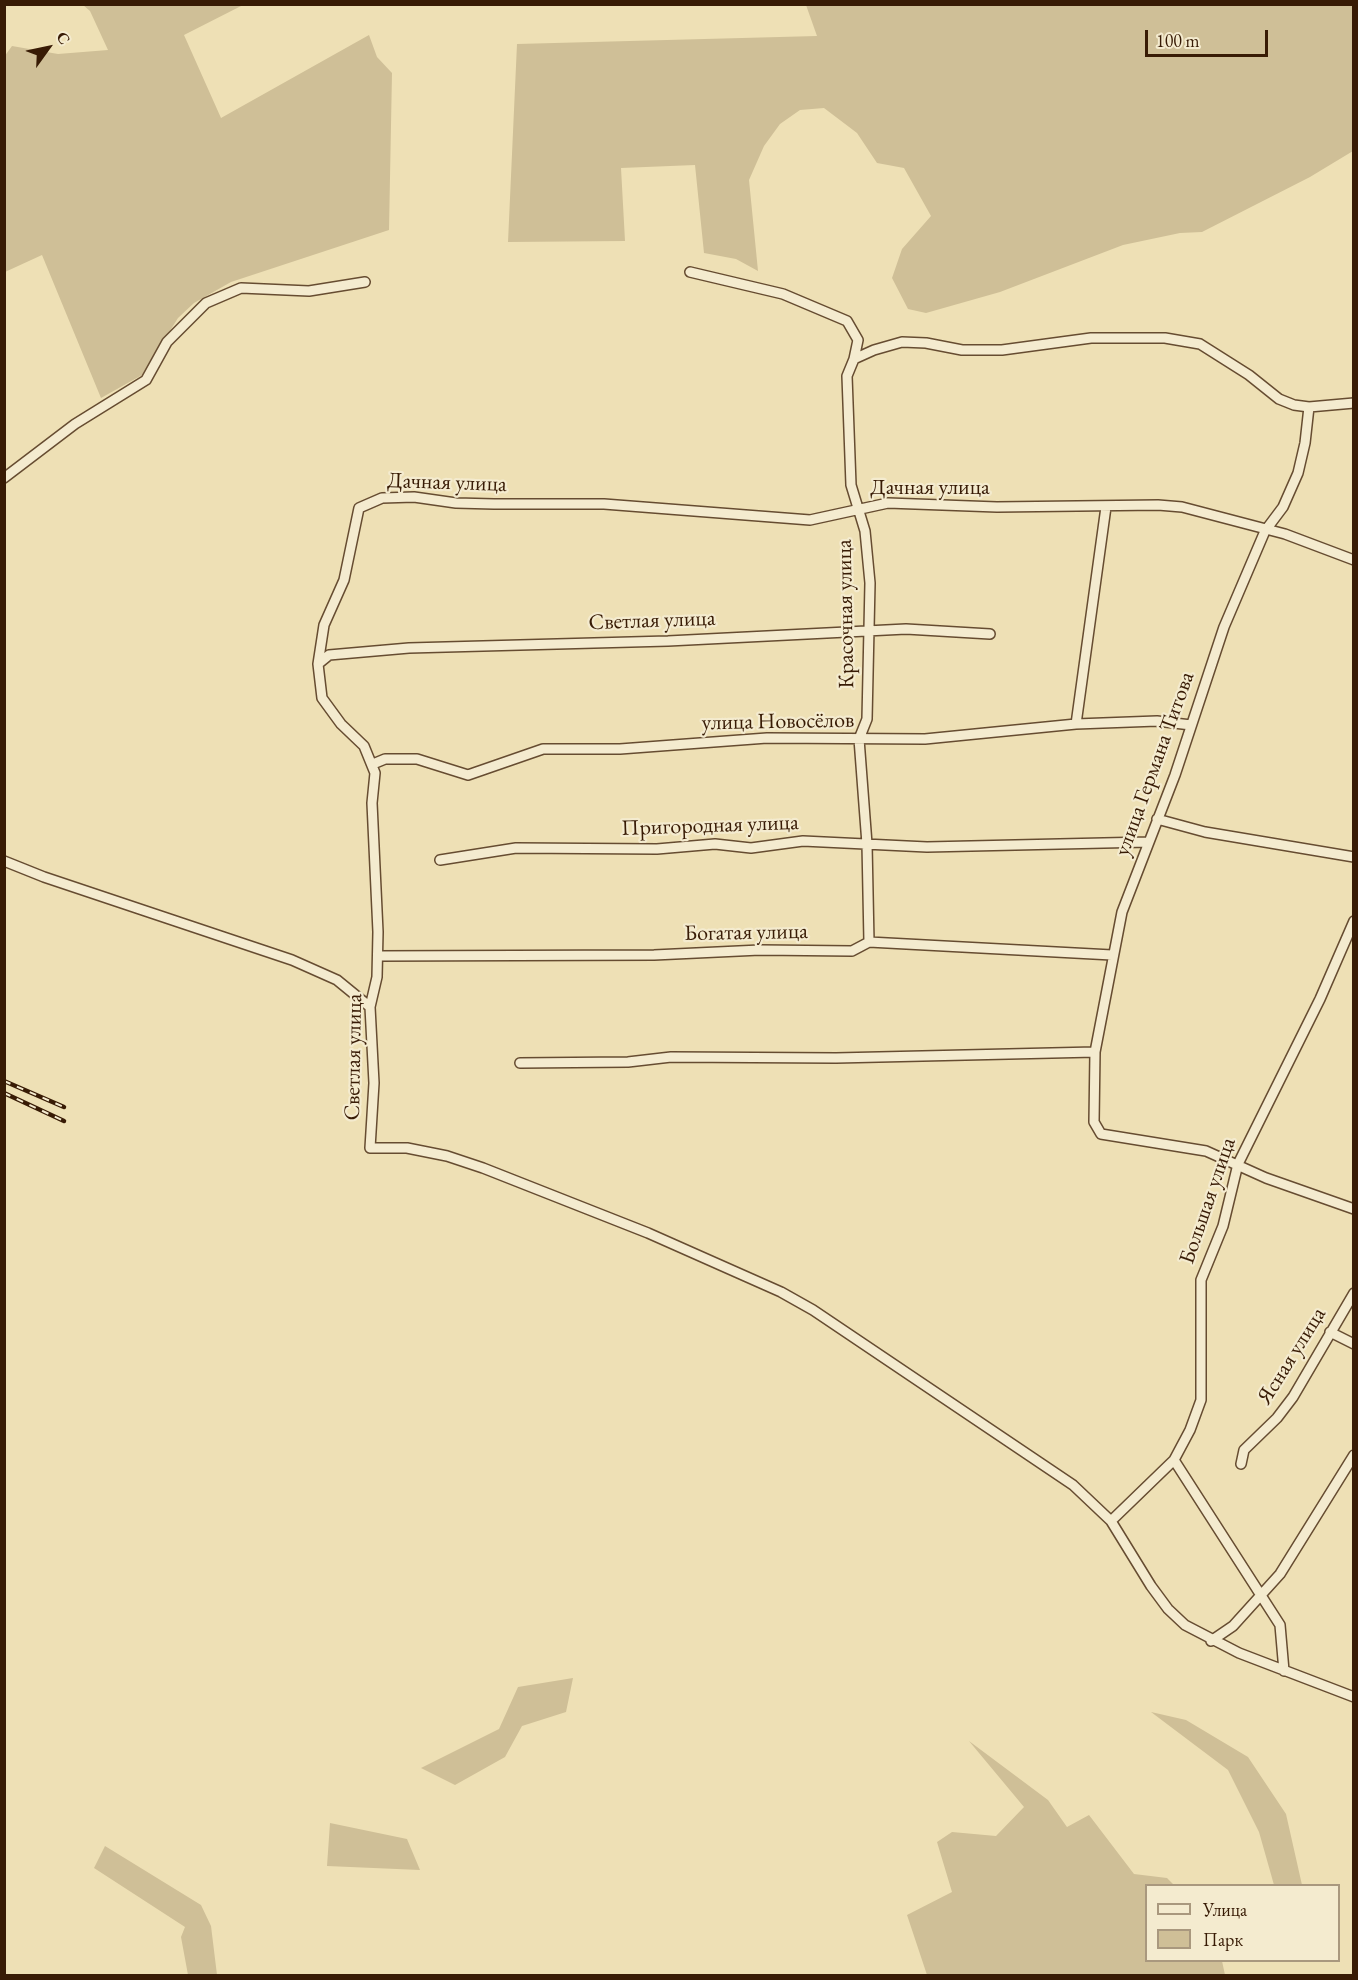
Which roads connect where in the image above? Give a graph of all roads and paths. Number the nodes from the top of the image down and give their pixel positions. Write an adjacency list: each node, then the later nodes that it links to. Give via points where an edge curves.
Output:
1 (690, 272): 3 (street, Красочная улица, via 783,294 847,321 858,340)
2 (365, 282): 6 (street, via 309,291 241,288 206,303 167,342 146,380 75,424)
3 (854, 359): 5 (street, via 902,342 962,350 1002,350 1091,338 1166,338 1200,344 1279,399); 8 (street, Красочная улица, via 847,376 848,429 851,485)
4 (1353, 403): 5 (street)
5 (1309, 407): 9 (street, улица Германа Титова, via 1298,473 1283,507)
6 (4, 478)
7 (1106, 507): 8 (street, Дачная улица, via 888,503); 9 (street, Дачная улица, via 1182,507); 14 (street)
8 (859, 508): 11 (street, Красочная улица, via 870,583); 13 (street, Дачная улица, via 810,520 604,504 382,498 358,508 344,580 324,625)
9 (1265, 531): 10 (street, Дачная улица, via 1303,540); 15 (street, улица Германа Титова, via 1224,627)
10 (1353, 560)
11 (867, 632): 12 (street, Светлая улица, via 906,629); 13 (street, Светлая улица, via 398,648 328,655); 16 (street, Красочная улица, via 867,719)
12 (990, 634)
13 (318, 664): 17 (street, via 322,698 364,746)
14 (1076, 724): 15 (street, улица Новосёлов, via 1157,721); 16 (street, улица Новосёлов, via 925,739)
15 (1191, 725): 18 (street, улица Германа Титова)
16 (859, 739): 17 (street, улица Новосёлов, via 767,738 620,749 543,749 468,775 417,759 385,759); 20 (street, Красочная улица)
17 (373, 764): 27 (street, Светлая улица)
18 (1157, 819): 19 (street, улица Германа Титова); 21 (street, via 1205,832)
19 (1148, 842): 20 (street, Пригородная улица, via 927,848); 26 (street, улица Германа Титова, via 1122,912)
20 (867, 844): 22 (street, Пригородная улица, via 803,841 752,848 715,844 657,849 516,848); 25 (street, Красочная улица)
21 (1353, 857)
22 (440, 860)
23 (4, 861): 28 (street, via 292,960 348,986)
24 (1353, 921): 31 (street, Большая улица, via 1320,999)
25 (869, 942): 26 (street, Богатая улица); 27 (street, Богатая улица, via 852,951)
26 (1112, 955): 29 (street, улица Германа Титова)
27 (378, 956): 28 (street, Светлая улица)
28 (370, 1007): 39 (street, Светлая улица, via 374,1083 370,1148 407,1148 483,1168 648,1233 781,1292 855,1336 1063,1478)
29 (1095, 1052): 30 (street, via 671,1057 628,1062); 31 (street, улица Германа Титова, via 1094,1122 1101,1134 1186,1146)
30 (520, 1063)
31 (1238, 1164): 32 (street); 37 (street, Большая улица, via 1223,1226 1201,1280 1201,1400)
32 (1353, 1209)
33 (1353, 1293): 34 (street, Ясная улица)
34 (1330, 1332): 35 (street); 38 (street, Ясная улица, via 1293,1397 1245,1450)
35 (1353, 1344)
36 (1353, 1455): 40 (street, via 1280,1574)
37 (1174, 1460): 39 (street, Большая улица); 40 (street)
38 (1241, 1464)
39 (1111, 1521): 41 (street, via 1168,1609)
40 (1262, 1595): 41 (street, via 1233,1626); 42 (street, via 1280,1624)
41 (1212, 1641): 42 (street)
42 (1284, 1671): 43 (street)
43 (1353, 1697)

